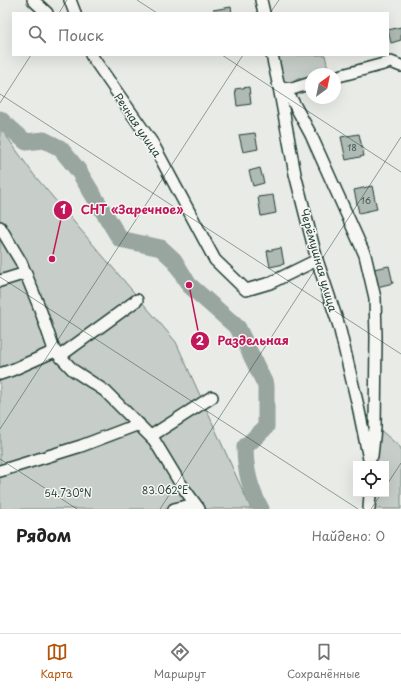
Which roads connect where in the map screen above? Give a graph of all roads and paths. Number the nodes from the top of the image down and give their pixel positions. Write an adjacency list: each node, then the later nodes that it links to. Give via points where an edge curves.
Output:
1 (33, 0): 4 (street)
2 (70, 0): 5 (street)
3 (261, 0): 6 (street)
4 (46, 12)
5 (74, 12)
6 (264, 12)
7 (92, 56): 14 (street, Речная улица, via 153,144 215,260 246,290 270,283)
8 (272, 56): 12 (street, Черёмушная улица)
9 (398, 61): 10 (street)
10 (341, 75)
11 (305, 85): 12 (street, via 292,88)
12 (279, 87): 14 (street, Черёмушная улица, via 295,174); 24 (street, via 292,100 311,135 365,255 375,298 375,428)
13 (0, 226): 15 (street)
14 (317, 260): 23 (street, Черёмушная улица, via 339,326)
15 (26, 272): 16 (street); 18 (street)
16 (0, 281)
17 (137, 300): 18 (street)
18 (58, 354): 19 (street); 21 (street, via 73,370 105,391)
19 (0, 374)
20 (212, 397): 22 (street)
21 (140, 424): 22 (street); 25 (street, via 81,446)
22 (151, 436): 27 (street)
23 (370, 461)
24 (371, 461)
25 (0, 471)
26 (370, 497): 29 (street)
27 (197, 506): 28 (street)
28 (174, 509)
29 (369, 509)

